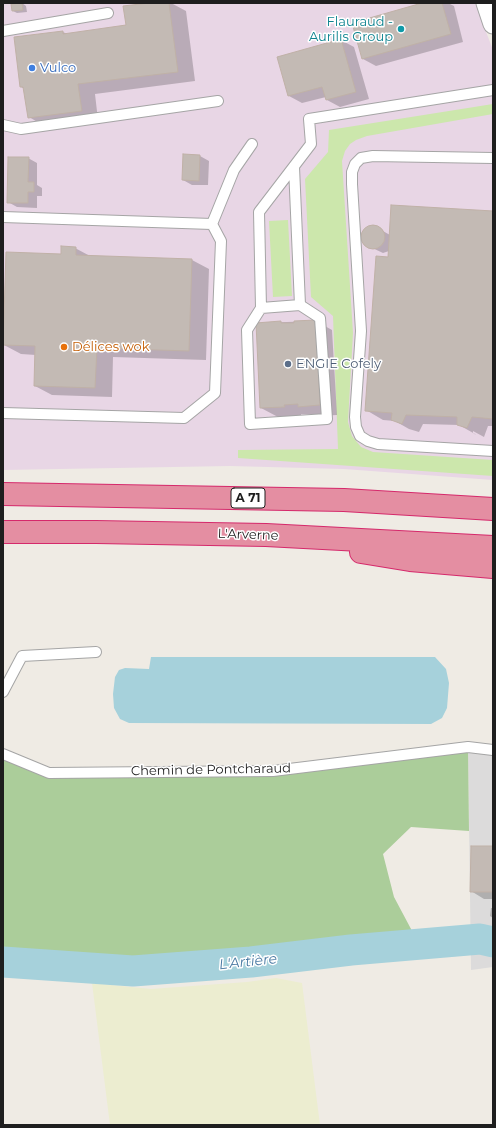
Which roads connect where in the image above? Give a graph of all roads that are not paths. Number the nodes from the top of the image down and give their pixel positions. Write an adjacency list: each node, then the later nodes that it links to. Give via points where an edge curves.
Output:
1 (486, 3): 3 (street)
2 (108, 13): 4 (lane)
3 (493, 24)
4 (3, 31)
5 (493, 90): 10 (lane, via 309,119 311,144)
6 (218, 101): 7 (lane, via 21,129)
7 (3, 125)
8 (252, 144): 12 (lane, via 234,170)
9 (493, 158): 16 (lane, via 373,156 361,158 352,172 362,331 355,417 360,436 378,444)
10 (294, 167): 13 (lane); 14 (lane, via 258,212)
11 (3, 217): 12 (lane)
12 (212, 224): 15 (lane, via 221,241 215,393 184,418)
13 (300, 306): 14 (lane); 14 (lane, via 320,318 327,419 250,424 247,330)
14 (261, 308)
15 (3, 413)
16 (493, 451)
17 (3, 494): 18 (highway, A 71, via 344,500)
18 (493, 509)
19 (3, 532): 20 (highway, L'Arverne)
20 (266, 535): 21 (highway, L'Arverne); 22 (highway, via 410,560)
21 (493, 547)
22 (493, 566)
23 (96, 652): 24 (lane, via 22,656)
24 (3, 692)
25 (493, 750): 26 (lane, Chemin de Pontcharaud, via 468,747 273,771 64,773 49,773)
26 (3, 754)

